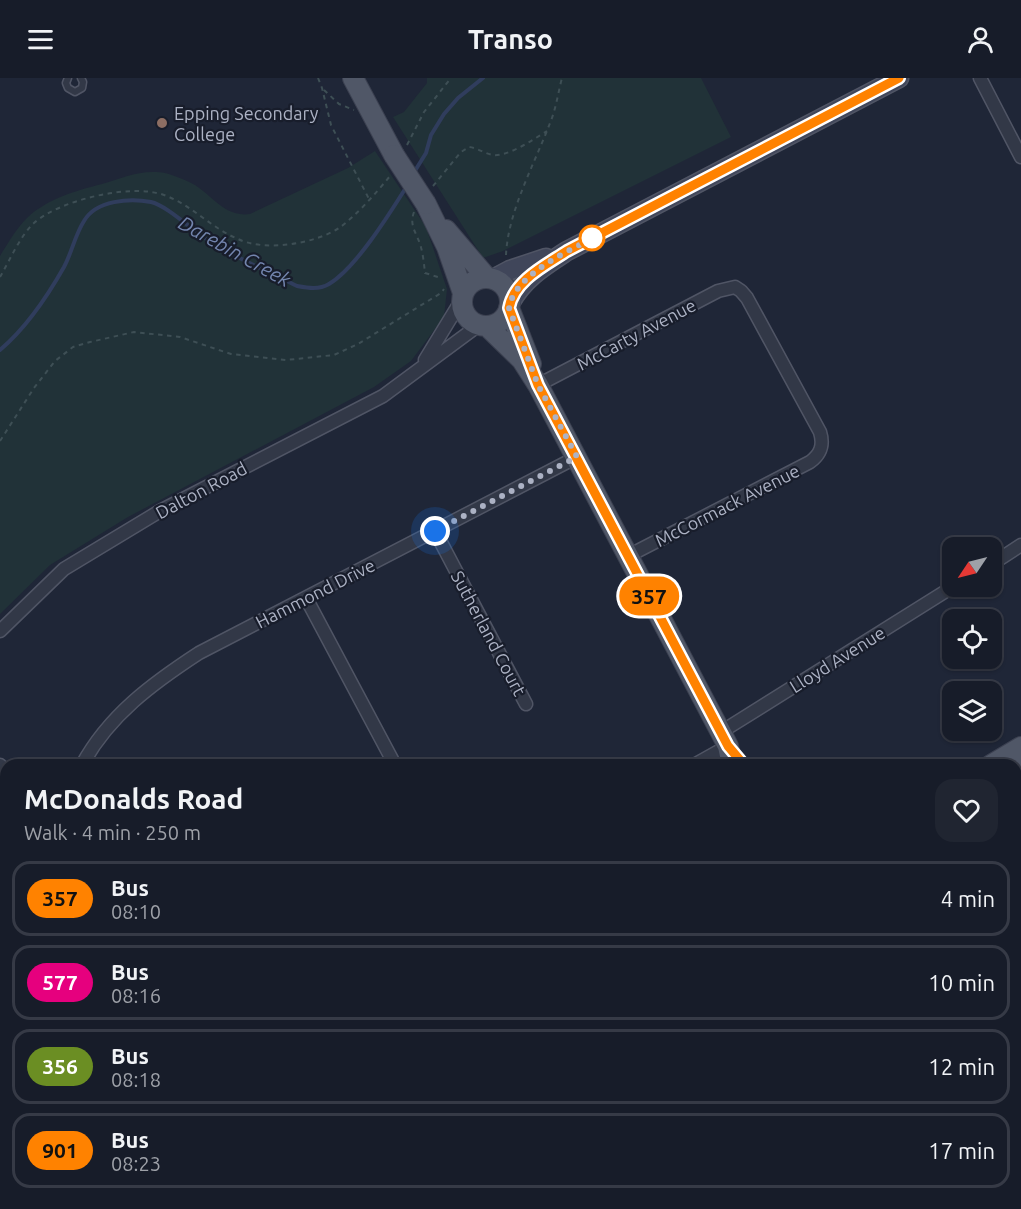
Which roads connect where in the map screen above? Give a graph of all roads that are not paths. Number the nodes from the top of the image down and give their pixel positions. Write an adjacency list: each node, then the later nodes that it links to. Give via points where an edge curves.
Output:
1 (68, 78): 2 (lane, via 68,88 75,92 82,88)
2 (81, 78)
3 (353, 78): 7 (main road, bridge)
4 (899, 78): 8 (street)
5 (980, 78): 6 (street)
6 (1021, 157)
7 (423, 201): 9 (main road); 10 (main road, via 447,247)
8 (567, 251): 9 (street); 11 (street, via 532,274)
9 (497, 276): 10 (main road, via 473,282); 11 (main road, via 506,288)
10 (457, 294): 12 (main road, via 466,316); 13 (street, Dalton Road)
11 (509, 306): 12 (main road, via 501,321); 14 (main road)
12 (483, 326): 13 (street, Dalton Road); 14 (main road, via 522,360)
13 (417, 371): 23 (street, Dalton Road, via 383,396 160,511 64,569)
14 (538, 385): 15 (street, McCarty Avenue, via 718,291 735,287 747,298 820,432); 16 (main road)
15 (822, 449): 19 (street, McCormack Avenue, via 810,462)
16 (577, 457): 17 (street, Hammond Drive); 19 (main road)
17 (435, 531): 22 (street, Hammond Drive); 24 (street, Sutherland Court)
18 (1021, 545): 20 (street)
19 (628, 556): 26 (main road)
20 (1002, 557)
21 (942, 595): 26 (street, Lloyd Avenue)
22 (306, 598): 27 (street, Hammond Drive, via 172,670 111,722); 28 (street)
23 (0, 631)
24 (526, 704)
25 (1021, 747): 31 (main road)
26 (727, 748): 29 (street, Lloyd Avenue); 30 (main road)
27 (86, 759)
28 (392, 759)
29 (706, 759)
30 (738, 759)
31 (1001, 759)

